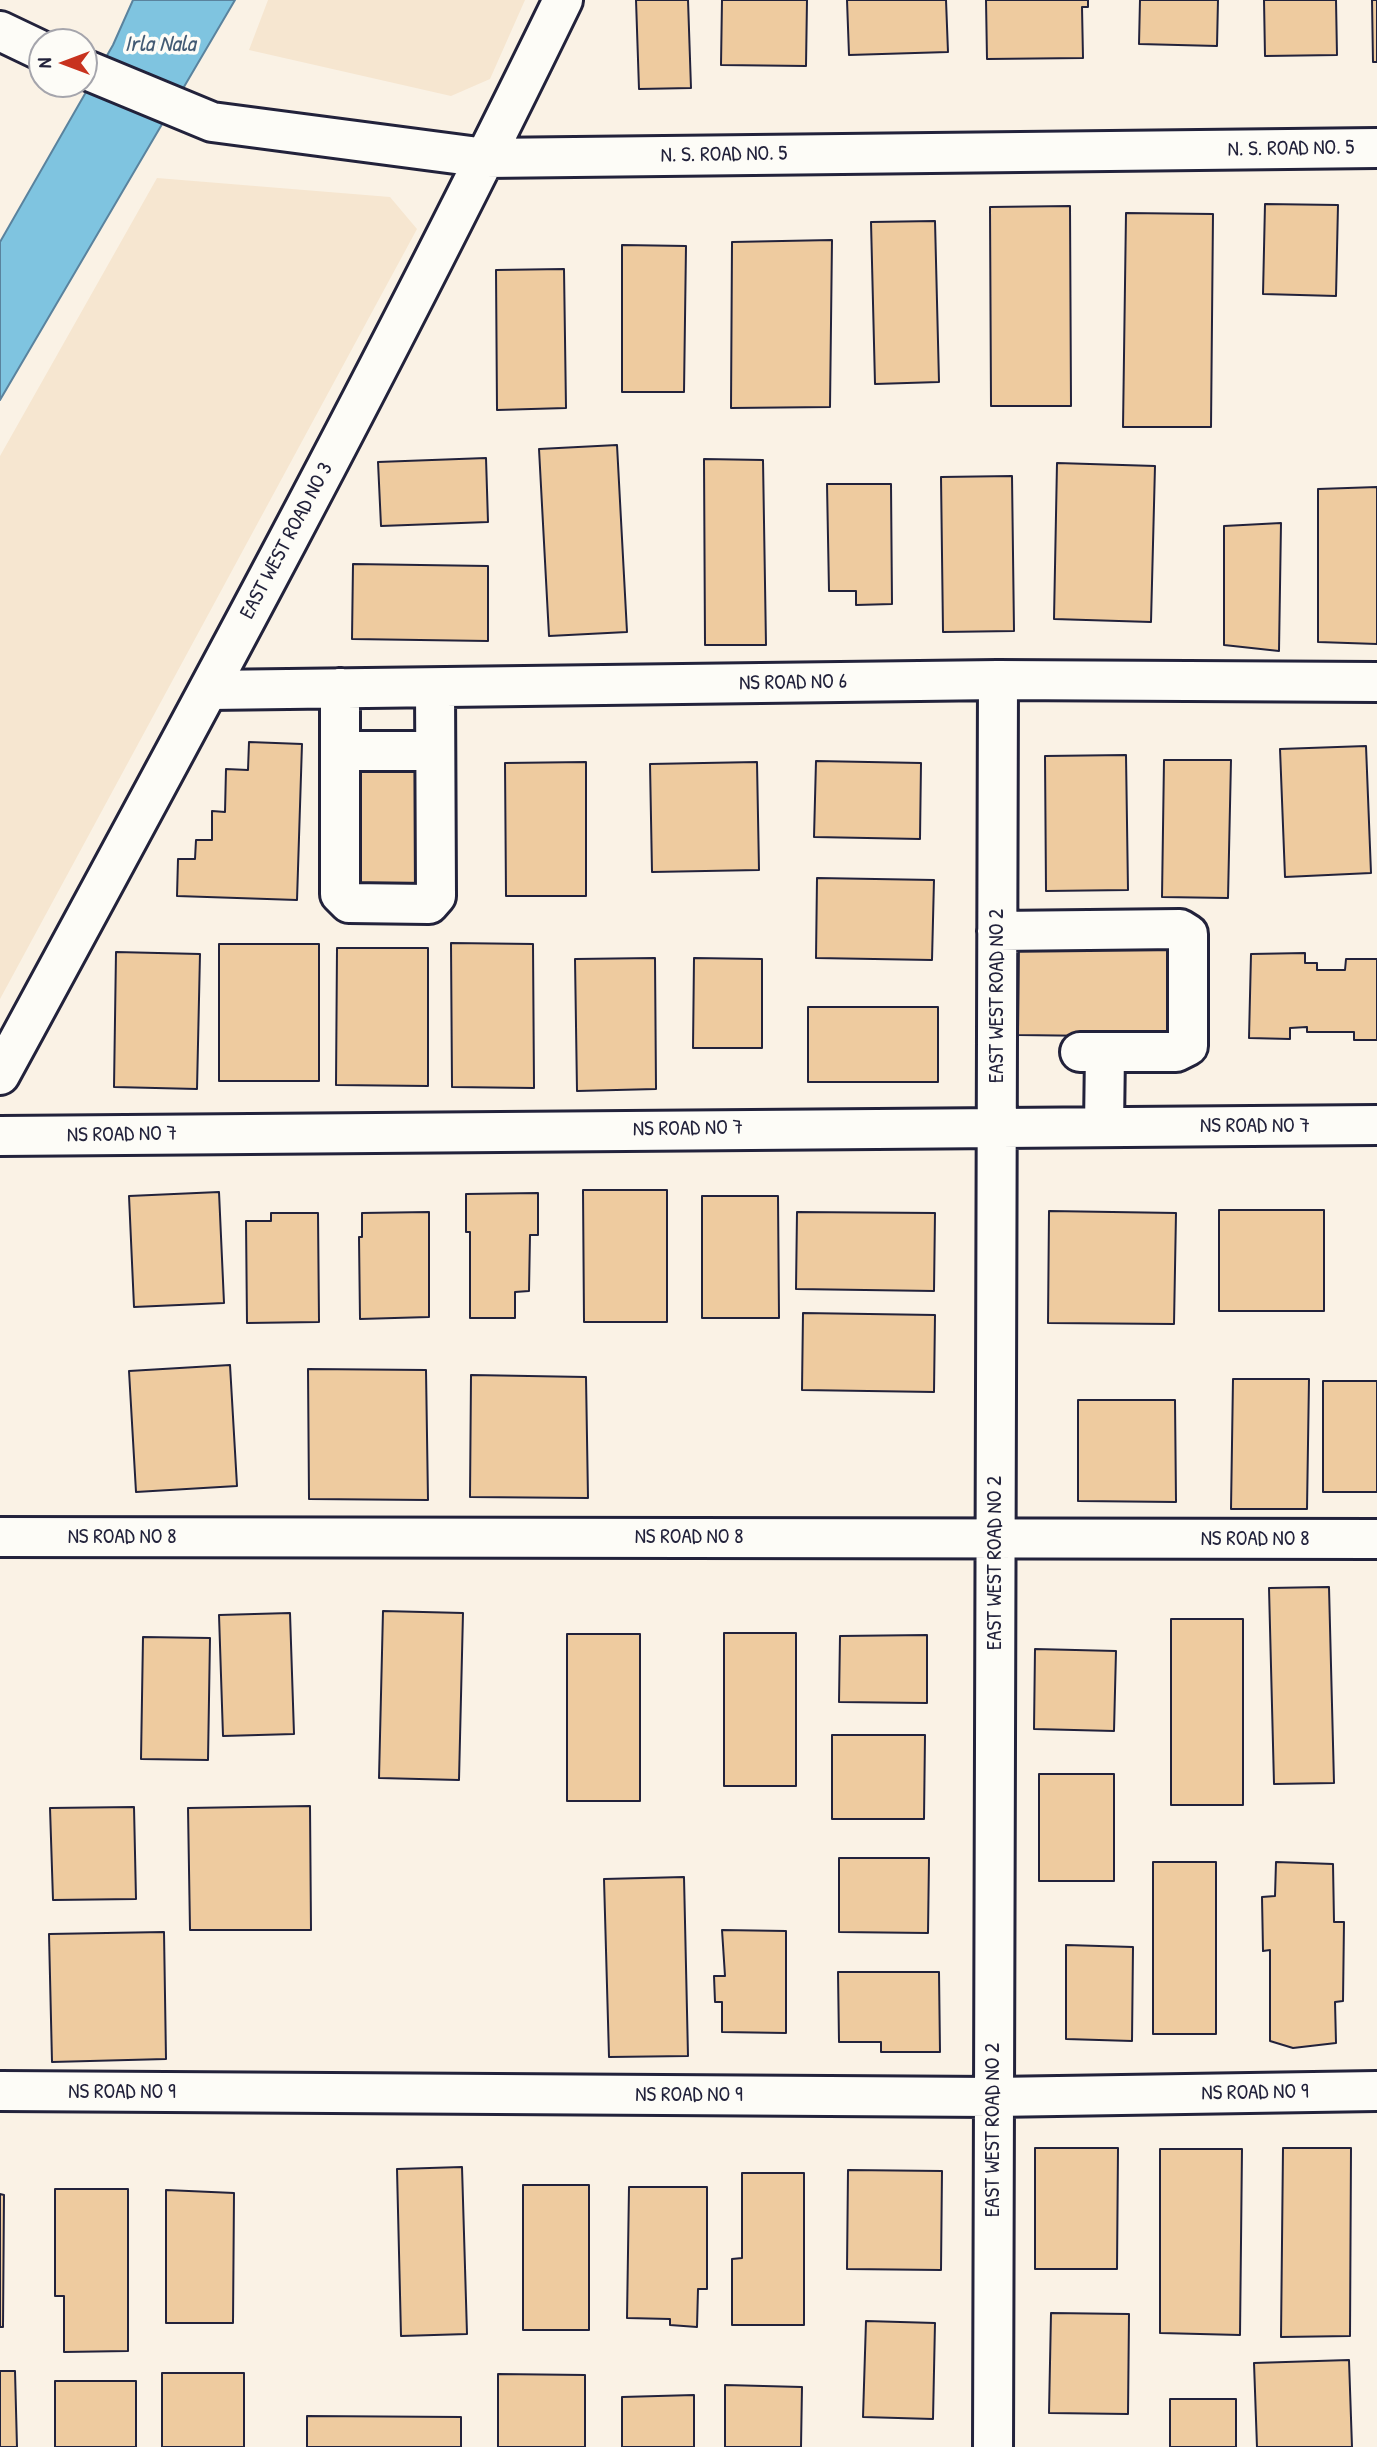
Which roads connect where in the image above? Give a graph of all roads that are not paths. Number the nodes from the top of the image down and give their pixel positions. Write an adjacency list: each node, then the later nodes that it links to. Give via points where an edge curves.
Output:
1 (563, 0): 6 (street, EAST WEST ROAD NO 3)
2 (0, 31): 3 (street)
3 (28, 44)
4 (98, 75): 6 (street, N. S. ROAD NO. 5, via 212,122)
5 (1377, 148): 6 (street, N. S. ROAD NO. 5)
6 (486, 158): 11 (street, EAST WEST ROAD NO 3)
7 (998, 680): 8 (street, NS ROAD NO 6); 10 (street, NS ROAD NO 6); 14 (street, EAST WEST ROAD NO 2)
8 (1377, 682)
9 (340, 688): 10 (street, NS ROAD NO 6); 11 (street, NS ROAD NO 6); 12 (street)
10 (435, 688): 13 (street)
11 (209, 690): 15 (street, EAST WEST ROAD NO 3)
12 (340, 751): 13 (street); 13 (street, via 343,900 429,904 436,896)
13 (435, 751)
14 (997, 931): 17 (street, EAST WEST ROAD NO 2); 18 (street, via 1185,931 1189,939 1188,1046 1176,1052 1092,1052)
15 (0, 1076)
16 (1377, 1125): 18 (street, NS ROAD NO 7)
17 (996, 1126): 18 (street, NS ROAD NO 7); 19 (street, NS ROAD NO 7); 21 (street, EAST WEST ROAD NO 2)
18 (1104, 1126)
19 (0, 1136)
20 (0, 1537): 21 (street, NS ROAD NO 8)
21 (995, 1537): 22 (street, NS ROAD NO 8); 25 (street, EAST WEST ROAD NO 2)
22 (1377, 1539)
23 (0, 2091): 25 (street, NS ROAD NO 9)
24 (1377, 2091): 25 (street, NS ROAD NO 9)
25 (993, 2097): 26 (street, EAST WEST ROAD NO 2)
26 (993, 2447)

